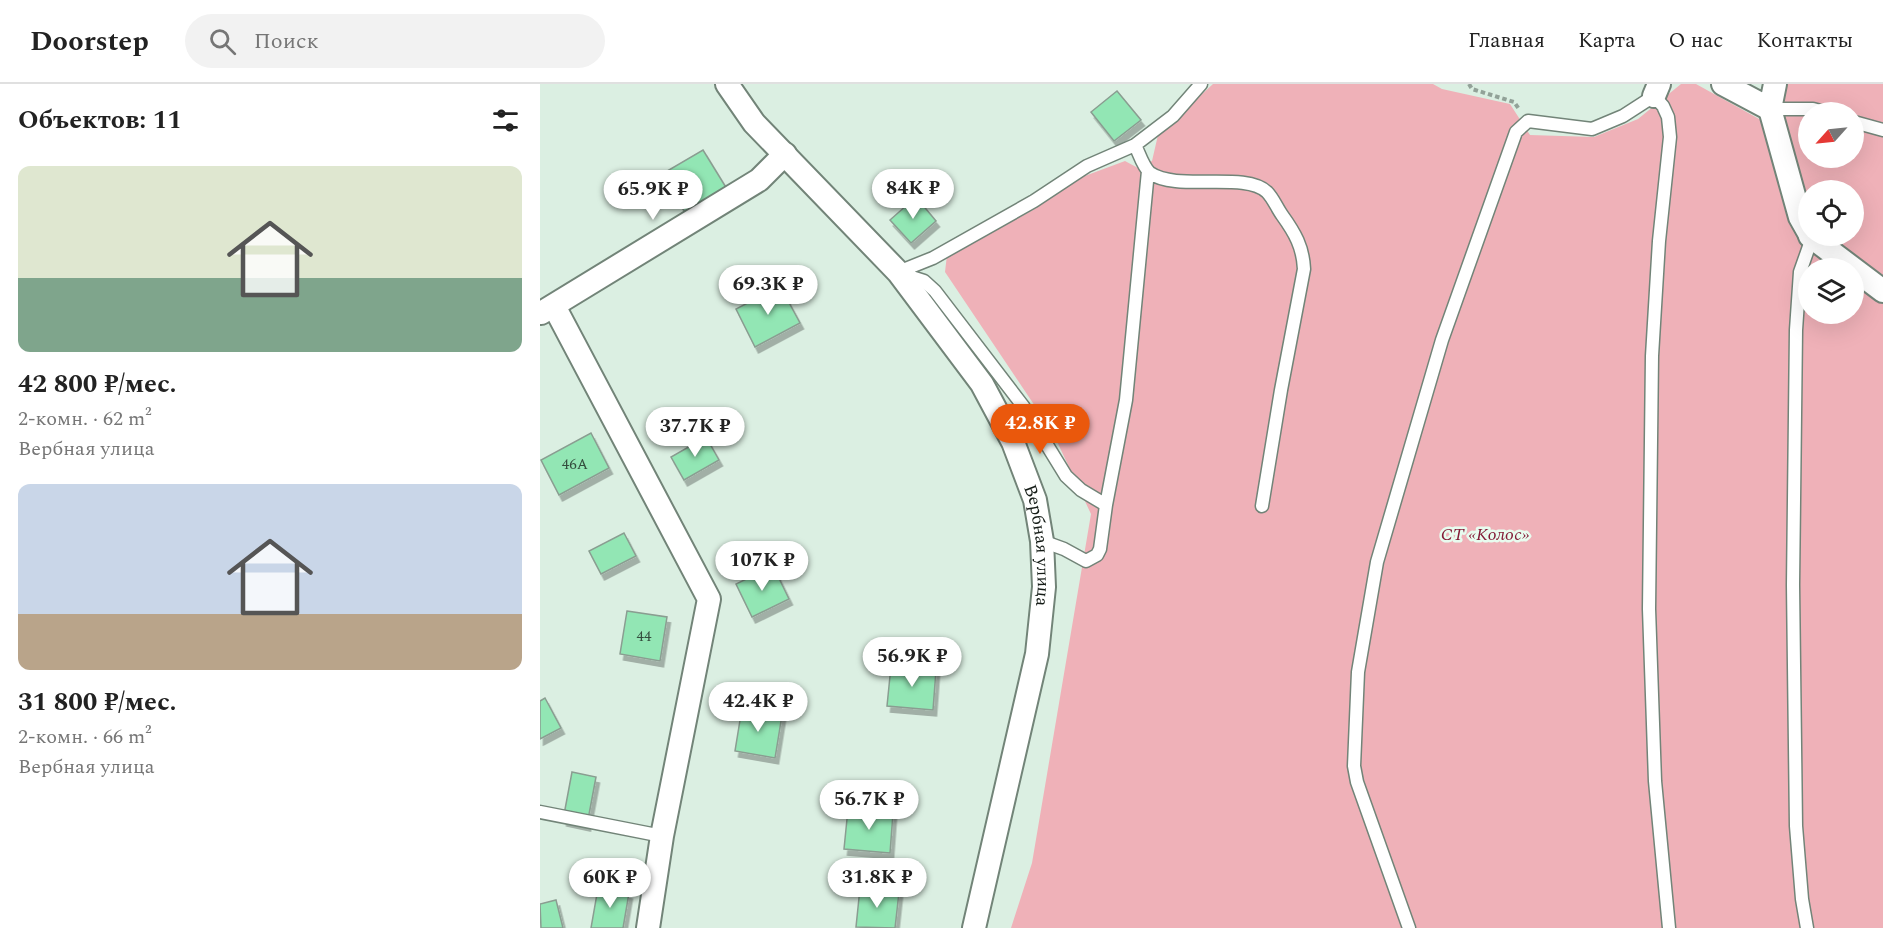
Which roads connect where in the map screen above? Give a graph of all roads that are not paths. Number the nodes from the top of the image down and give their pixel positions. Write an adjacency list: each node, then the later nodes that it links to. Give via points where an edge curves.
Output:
1 (727, 84): 11 (street, Вербная улица, via 754,123)
2 (1201, 84): 10 (lane, via 1173,116)
3 (1723, 84): 6 (street)
4 (1775, 84): 6 (street)
5 (1656, 90): 26 (lane, via 1623,116 1592,129 1528,121 1516,132 1442,340 1377,562 1358,672 1355,774); 27 (lane, via 1668,117 1670,137 1652,356 1649,609 1655,781)
6 (1770, 109): 7 (lane); 13 (street)
7 (1798, 109)
8 (1864, 125): 9 (lane)
9 (1883, 130)
10 (1135, 145): 12 (lane); 16 (lane, via 1087,166 933,258)
11 (785, 154): 16 (street, Вербная улица); 18 (street, via 759,180)
12 (1148, 171): 19 (lane, via 1126,400); 20 (lane, via 1175,180 1254,184 1266,191 1297,236 1304,270)
13 (1798, 210)
14 (1807, 246): 28 (lane, via 1800,272 1796,330 1793,585 1797,826)
15 (1824, 246): 17 (street)
16 (898, 272): 19 (lane, via 924,281 935,291 1023,406 1066,476); 21 (street, Вербная улица, via 982,384 1003,423 1035,500)
17 (1883, 291)
18 (547, 310): 23 (street, via 709,599)
19 (1106, 505): 21 (lane, via 1100,549 1092,559 1086,561)
20 (1262, 506)
21 (1042, 541): 25 (street, Вербная улица, via 1044,587 1037,654)
22 (540, 812): 23 (lane)
23 (662, 836): 24 (street)
24 (648, 928)
25 (974, 928)
26 (1409, 928)
27 (1669, 928)
28 (1808, 928)

